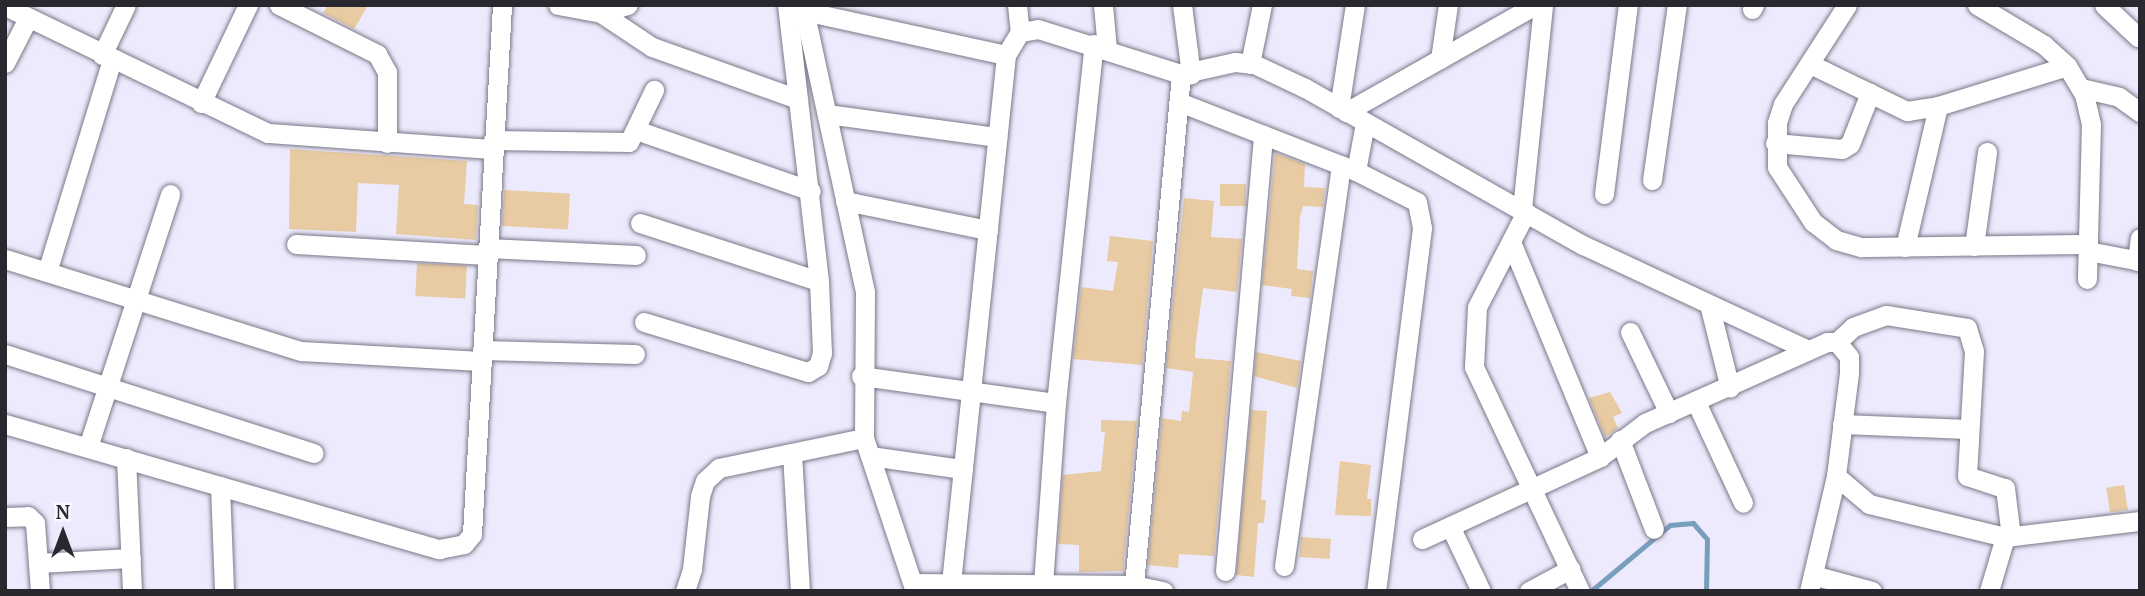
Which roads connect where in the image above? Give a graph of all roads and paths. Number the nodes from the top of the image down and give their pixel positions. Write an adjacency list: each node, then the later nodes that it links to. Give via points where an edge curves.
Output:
1 (126, 5): 28 (street)
2 (248, 5): 40 (street)
3 (279, 5): 50 (street, via 377,54 387,72)
4 (502, 5): 51 (street)
5 (558, 5): 22 (street)
6 (628, 5): 22 (street)
7 (1017, 5): 24 (street)
8 (1103, 5): 26 (street)
9 (1182, 5): 34 (street)
10 (1262, 5): 31 (street)
11 (1355, 5): 42 (street)
12 (1448, 5): 29 (street)
13 (1535, 5): 29 (street)
14 (1543, 5): 59 (street)
15 (1628, 5): 57 (street)
16 (1677, 5): 54 (street)
17 (1847, 5): 32 (street)
18 (1977, 5): 33 (street, via 2044,45)
19 (2104, 5): 25 (street)
20 (5, 6): 23 (street)
21 (791, 7): 27 (street); 38 (street); 44 (street)
22 (601, 13): 38 (street, via 659,51)
23 (28, 18): 28 (street); 30 (street)
24 (1020, 32): 26 (street, via 1038,29); 27 (street)
25 (2138, 37)
26 (1101, 46): 34 (street); 89 (street)
27 (1006, 55): 48 (street)
28 (107, 57): 40 (street); 72 (street)
29 (1440, 59): 42 (street)
30 (5, 63)
31 (1250, 64): 34 (street, via 1235,62); 42 (street, via 1283,76)
32 (1810, 64): 37 (street); 49 (street, via 1783,104)
33 (2067, 66): 35 (street); 41 (street)
34 (1186, 74): 39 (street)
35 (2081, 88): 43 (street, via 2119,97); 67 (street, via 2091,124)
36 (654, 90): 46 (street)
37 (1870, 93): 41 (street, via 1907,111); 49 (street, via 1850,144 1842,149)
38 (799, 99): 55 (street)
39 (1179, 102): 47 (street); 120 (street)
40 (201, 103): 50 (street, via 268,133)
41 (1938, 106): 66 (street)
42 (1343, 110): 45 (street)
43 (2140, 112)
44 (827, 114): 48 (street); 58 (street)
45 (1364, 123): 53 (street); 59 (street)
46 (636, 130): 51 (street, via 629,142 618,144); 55 (street)
47 (1263, 135): 53 (street); 116 (street)
48 (998, 137): 61 (street)
49 (1775, 142): 66 (street, via 1777,167 1792,196 1836,240 1861,247)
50 (387, 143): 51 (street)
51 (493, 145): 68 (street)
52 (1987, 152): 65 (street)
53 (1348, 168): 114 (street); 130 (street, via 1406,193 1417,202 1422,215)
54 (1652, 180)
55 (811, 191): 74 (street)
56 (170, 194): 75 (street)
57 (1604, 194)
58 (845, 201): 61 (street); 84 (street, via 865,292)
59 (1524, 210): 63 (street); 76 (street)
60 (640, 223): 74 (street)
61 (988, 230): 87 (street)
62 (2140, 238): 71 (street)
63 (1511, 242): 99 (street); 104 (street, via 1478,307 1472,356 1478,379)
64 (296, 244): 68 (street)
65 (1974, 246): 66 (street); 67 (street)
66 (1905, 247)
67 (2088, 247): 71 (street); 73 (street)
68 (487, 252): 69 (street); 83 (street)
69 (636, 255)
70 (5, 259): 72 (street)
71 (2138, 261)
72 (47, 272): 75 (street)
73 (2087, 279)
74 (819, 281): 77 (street, via 822,353 814,370)
75 (136, 299): 83 (street, via 316,354); 85 (street)
76 (1710, 308): 80 (street); 86 (street)
77 (644, 321)
78 (1630, 332): 90 (street)
79 (1837, 342): 80 (street); 92 (street, via 1849,357); 93 (street, via 1853,327 1886,315 1967,328 1974,351)
80 (1808, 351): 86 (street)
81 (5, 354): 85 (street)
82 (635, 354): 83 (street)
83 (482, 355): 103 (street, via 472,534 464,544 439,549)
84 (861, 376): 87 (street); 96 (street)
85 (108, 387): 95 (street); 97 (street)
86 (1730, 388): 88 (street)
87 (971, 391): 89 (street); 101 (street)
88 (1696, 402): 90 (street); 105 (street)
89 (1056, 403): 119 (street)
90 (1669, 413): 94 (street)
91 (5, 424): 95 (street)
92 (1842, 424): 93 (street); 102 (street)
93 (1968, 429): 110 (street, via 1967,476 2006,488)
94 (1620, 440): 99 (street); 109 (street)
95 (88, 447): 100 (street)
96 (867, 447): 98 (street); 101 (street); 121 (street)
97 (314, 453)
98 (792, 453): 127 (street, via 719,468 705,481); 128 (street)
99 (1600, 457): 104 (street)
100 (126, 458): 103 (street); 112 (street)
101 (962, 469): 117 (street)
102 (1836, 477): 110 (street, via 1869,503); 118 (street)
103 (220, 486): 126 (street)
104 (1534, 487): 108 (street); 115 (street)
105 (1743, 503)
106 (5, 517): 113 (street, via 28,516 35,523)
107 (2140, 521): 110 (street)
108 (1450, 526): 111 (street); 131 (street)
109 (1654, 529)
110 (2008, 537): 135 (street)
111 (1422, 539)
112 (131, 558): 113 (street); 125 (street)
113 (38, 563): 124 (street)
114 (1284, 566)
115 (1570, 569): 132 (street); 133 (street)
116 (1225, 571)
117 (951, 583): 121 (street); 122 (street)
118 (1811, 583): 134 (street)
119 (1043, 584): 122 (street); 123 (street)
120 (1135, 585): 123 (street); 129 (street)
121 (914, 587)
122 (1009, 587)
123 (1084, 587)
124 (40, 591)
125 (132, 591)
126 (224, 591)
127 (685, 591)
128 (800, 591)
129 (1163, 591)
130 (1376, 591)
131 (1481, 591)
132 (1529, 591)
133 (1580, 591)
134 (1872, 591)
135 (1989, 591)

